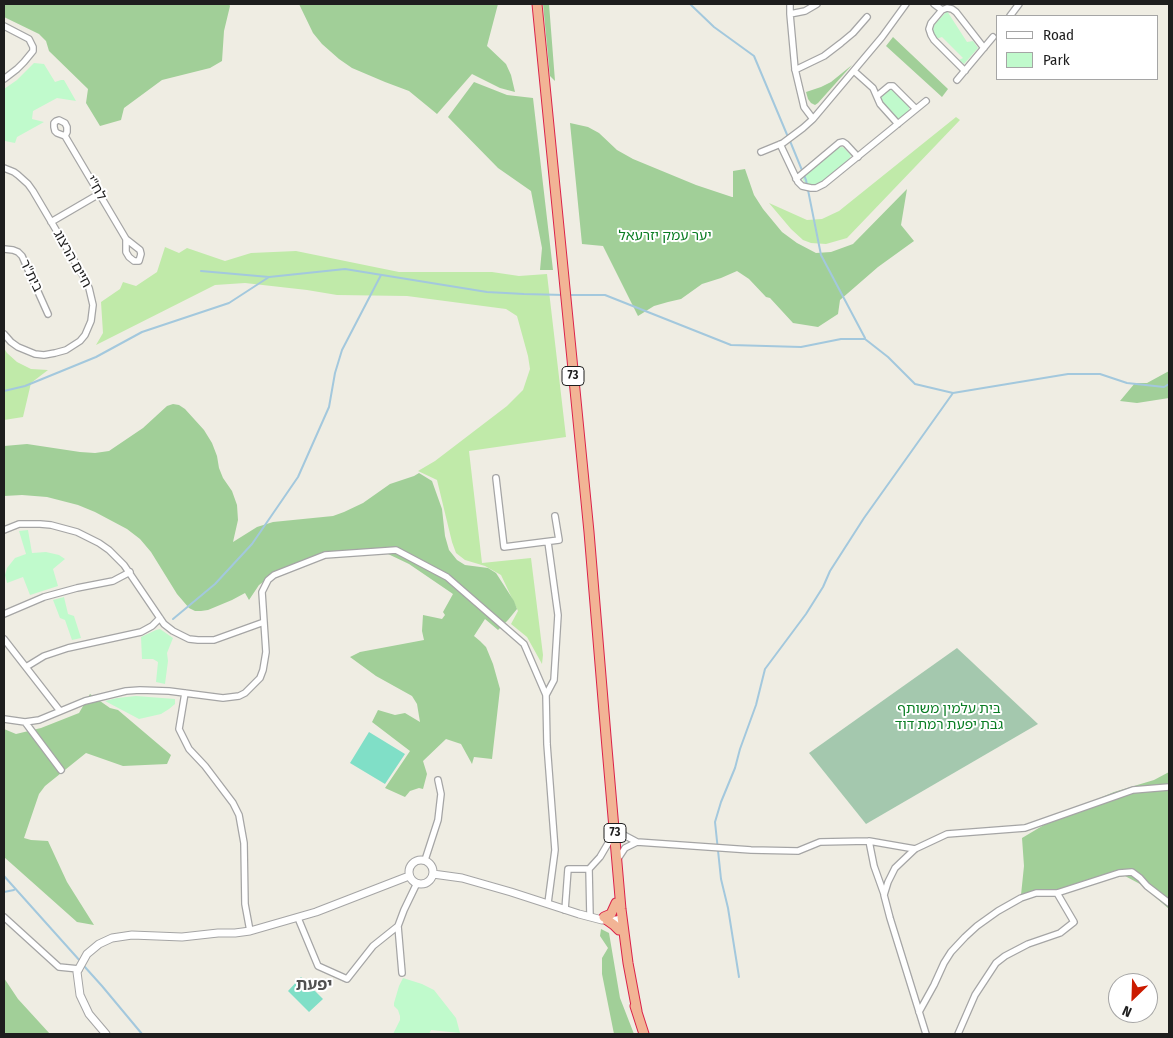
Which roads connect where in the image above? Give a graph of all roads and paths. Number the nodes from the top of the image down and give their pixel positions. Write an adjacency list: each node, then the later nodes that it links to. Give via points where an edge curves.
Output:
1 (537, 4): 51 (highway, 73, via 589,532)
2 (790, 4): 8 (street)
3 (817, 4): 8 (street)
4 (906, 4): 15 (street)
5 (934, 4): 7 (street)
6 (1019, 4): 9 (street)
7 (942, 10): 13 (street, via 946,8 956,12); 16 (street, via 931,23 930,35)
8 (790, 14): 14 (street)
9 (1011, 15)
10 (868, 16): 14 (street, via 842,43)
11 (4, 26): 17 (street, via 29,39 32,44 30,56)
12 (993, 37): 13 (street)
13 (984, 48): 16 (street)
14 (796, 70): 22 (street, via 804,107)
15 (854, 71): 19 (street); 22 (street)
16 (965, 71): 18 (street)
17 (4, 79)
18 (958, 80)
19 (877, 96): 21 (street, via 893,86); 23 (street)
20 (926, 101): 21 (street)
21 (916, 109): 23 (street)
22 (812, 119): 25 (street)
23 (898, 124): 27 (street)
24 (65, 136): 30 (street, לח"י)
25 (780, 144): 26 (street); 29 (street)
26 (761, 152)
27 (858, 157): 29 (street, via 816,188 802,186); 29 (street, via 846,144 839,143)
28 (4, 168): 31 (street, חיים הרצוג, via 23,179)
29 (796, 179)
30 (99, 194): 31 (street); 32 (street, לח"י)
31 (52, 222): 35 (street, חיים הרצוג, via 89,288 93,305 89,328 73,346 44,355 26,351)
32 (126, 239)
33 (4, 249): 34 (street, בית"ר, via 22,256)
34 (48, 314)
35 (4, 334)
36 (496, 478): 39 (street, via 504,547)
37 (555, 516): 39 (street, via 559,540)
38 (4, 530): 40 (street, via 27,523 77,532 99,543)
39 (548, 542): 47 (street, via 558,615 554,680)
40 (130, 572): 41 (street, via 113,580 44,598); 42 (street)
41 (4, 614)
42 (160, 618): 43 (street, via 182,636 205,641); 45 (street, via 141,632 68,648 44,656)
43 (264, 622): 46 (street, via 266,661 260,678 253,685 232,698); 47 (street, via 262,592 274,575 325,555 396,550 447,577 524,644)
44 (4, 639): 45 (street)
45 (26, 667): 48 (street)
46 (185, 693): 48 (street, via 126,691); 79 (street, via 179,729 189,749 234,803 239,815)
47 (546, 695): 70 (street, via 554,850)
48 (60, 710): 50 (street, via 40,720)
49 (4, 719): 50 (street)
50 (25, 722): 52 (street)
51 (606, 748): 55 (highway, 73); 56 (highway, 73)
52 (61, 770)
53 (438, 780): 60 (street, via 441,794 438,820)
54 (1169, 787): 59 (street, via 1133,790 1025,828 947,834)
55 (614, 826): 58 (street); 61 (highway, 73)
56 (610, 840): 62 (street); 68 (highway, 73)
57 (869, 840): 58 (street, via 820,842 798,851); 59 (street); 67 (street)
58 (637, 842): 61 (street, via 625,848)
59 (915, 849): 67 (street, via 895,868)
60 (425, 860): 63 (street, via 431,864); 64 (street, via 417,860 411,865)
61 (617, 860): 76 (highway, 73)
62 (589, 869): 71 (street, via 568,870); 72 (street)
63 (433, 874): 65 (street, via 425,884); 70 (street, via 462,878)
64 (409, 876): 65 (street); 74 (street)
65 (417, 883): 77 (street)
66 (1056, 893): 69 (street, via 1132,872); 83 (street, via 1036,893 1021,898 965,937 951,952); 87 (street, via 1074,922 1060,933 1028,944 996,963 975,995)
67 (884, 895): 83 (street)
68 (616, 903): 75 (highway); 76 (highway, 73)
69 (1169, 903)
70 (548, 904): 71 (street)
71 (565, 910): 72 (street)
72 (590, 916): 75 (street)
73 (4, 917): 80 (street, via 59,967)
74 (298, 918): 77 (street, via 318,966 347,979 373,946); 79 (street)
75 (606, 918): 76 (street); 78 (highway)
76 (619, 918): 78 (highway, 73); 82 (highway, 73)
77 (398, 926): 81 (street)
78 (619, 930): 82 (highway, 73, via 626,975)
79 (250, 931): 80 (street, via 182,937 132,935 112,938 87,954)
80 (79, 968): 84 (street, via 76,972 80,994 89,1014)
81 (402, 972)
82 (636, 1010): 85 (highway, 73)
83 (919, 1012): 86 (street)
84 (106, 1034)
85 (644, 1034)
86 (926, 1034)
87 (958, 1034)

